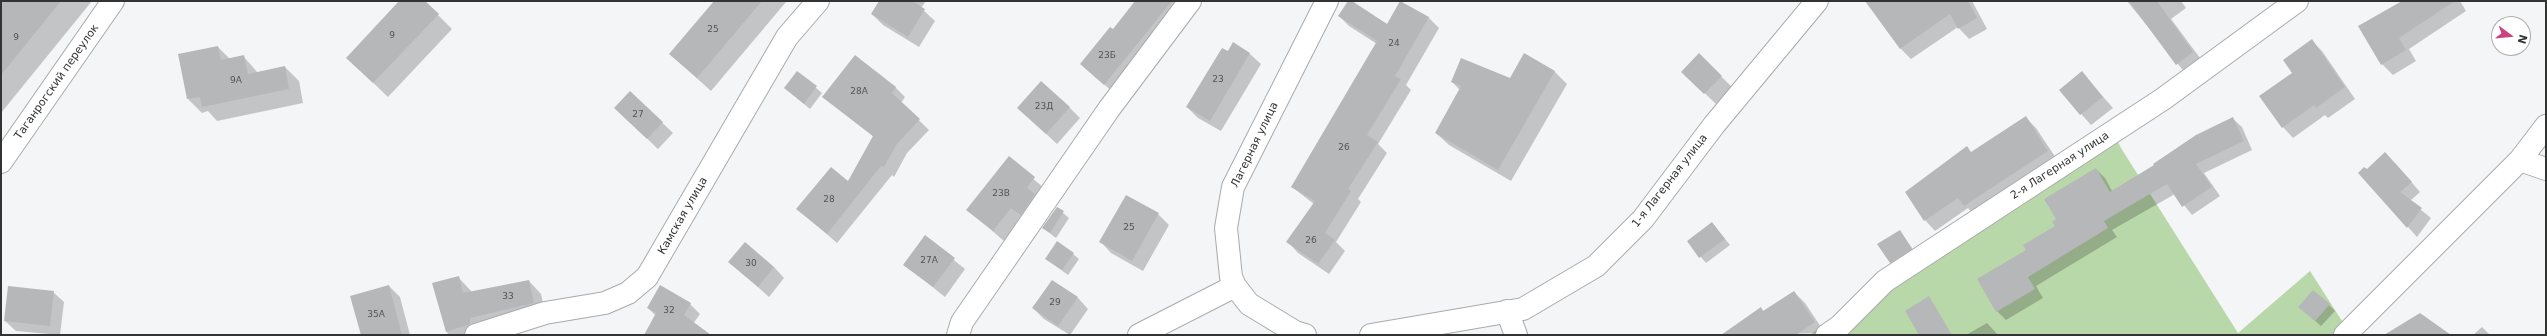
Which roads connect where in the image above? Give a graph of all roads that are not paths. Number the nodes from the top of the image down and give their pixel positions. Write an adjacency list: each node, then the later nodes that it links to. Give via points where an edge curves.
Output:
1 (113, 1): 9 (street, Таганрогский переулок)
2 (818, 1): 13 (street, Камская улица, via 787,37 648,277 628,293 605,303 545,313)
3 (1190, 1): 14 (street, via 1109,109 962,322)
4 (1326, 1): 11 (street, Лагерная улица, via 1233,187 1226,228)
5 (1817, 1): 12 (street, 1-я Лагерная улица, via 1714,125 1643,219 1596,266 1523,309)
6 (2297, 1): 19 (street, 2-я Лагерная улица, via 2163,99 1885,281 1840,326)
7 (2546, 126): 8 (street)
8 (2520, 160): 10 (street); 20 (street)
9 (1, 162)
10 (2546, 169)
11 (1235, 286): 15 (street); 16 (street, via 1249,304 1295,332)
12 (1507, 311): 17 (street, 1-я Лагерная улица); 18 (street)
13 (476, 335)
14 (958, 335)
15 (1139, 335)
16 (1305, 335)
17 (1371, 335)
18 (1516, 335)
19 (1827, 335)
20 (2345, 335)

